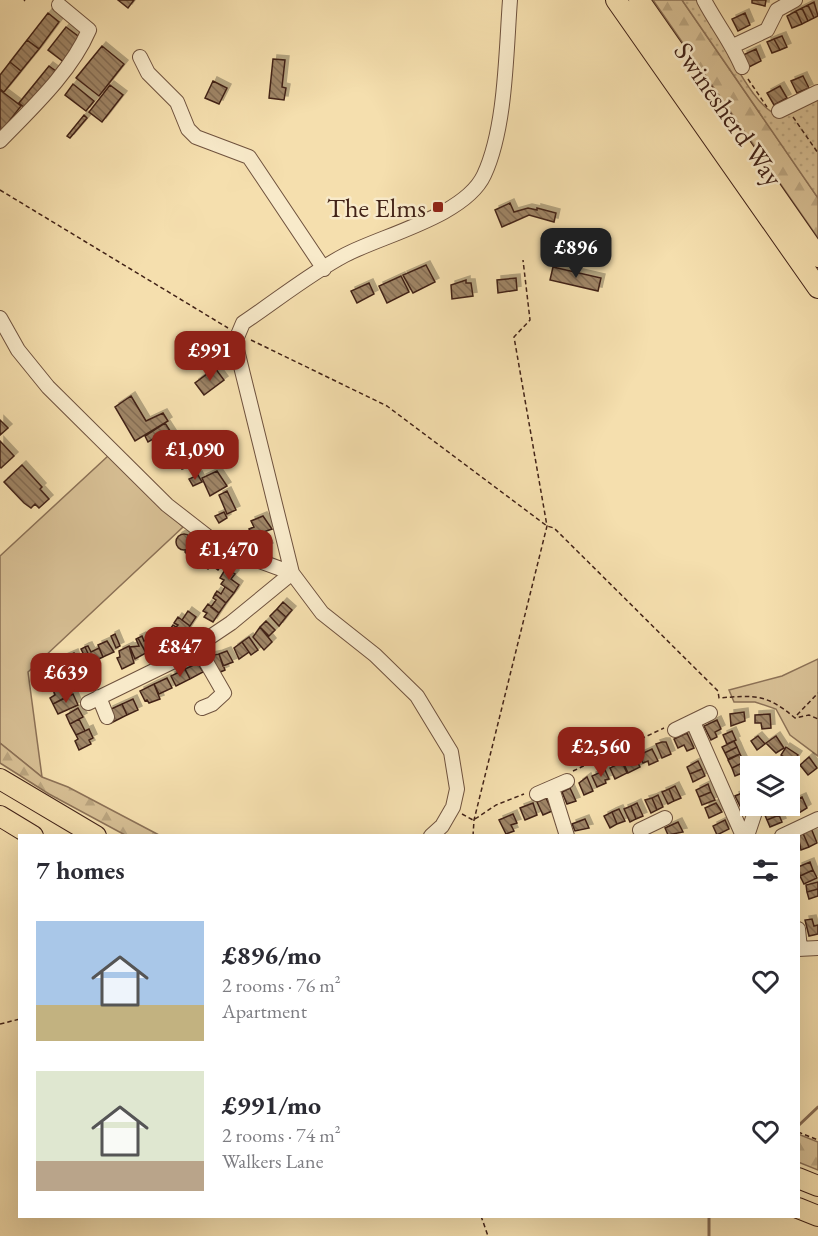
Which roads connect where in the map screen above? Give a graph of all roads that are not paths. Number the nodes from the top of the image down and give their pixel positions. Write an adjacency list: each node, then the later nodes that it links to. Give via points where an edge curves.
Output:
1 (510, 0): 14 (street, via 503,88 494,147 484,176 474,190 454,205 344,255)
2 (616, 0): 15 (highway, Swinesherd Way)
3 (639, 0): 13 (highway, Swinesherd Way)
4 (704, 0): 7 (street)
5 (795, 0): 7 (street, via 777,10 767,30)
6 (59, 5): 12 (street, via 89,30 86,38 51,86)
7 (733, 46): 9 (street)
8 (140, 57): 14 (street, via 148,73 177,102 188,129 196,137 249,157)
9 (742, 67)
10 (818, 92): 11 (street)
11 (782, 109)
12 (0, 141)
13 (818, 257)
14 (324, 269): 17 (street, via 243,323 236,350)
15 (818, 288)
16 (0, 318): 17 (street, via 18,350 48,387 167,504 221,547)
17 (292, 573): 18 (street); 35 (street, via 322,613 375,655 417,696 451,752 457,789 442,826)
18 (197, 646): 19 (street, via 224,693); 21 (street, via 93,700)
19 (202, 708)
20 (710, 713): 22 (street)
21 (107, 717)
22 (693, 722): 23 (street); 37 (street)
23 (675, 730)
24 (0, 779): 34 (highway)
25 (567, 781): 26 (street)
26 (552, 788): 27 (street); 36 (street)
27 (537, 794)
28 (0, 816): 33 (highway)
29 (753, 816): 38 (street)
30 (818, 819): 39 (street)
31 (659, 826): 32 (street)
32 (640, 830)
33 (30, 834)
34 (93, 834)
35 (433, 834)
36 (566, 834)
37 (744, 834)
38 (746, 834)
39 (786, 834)
40 (818, 948): 41 (street)
41 (800, 949)
42 (800, 1179): 43 (highway)
43 (818, 1186)
44 (800, 1209): 45 (highway)
45 (818, 1215)

